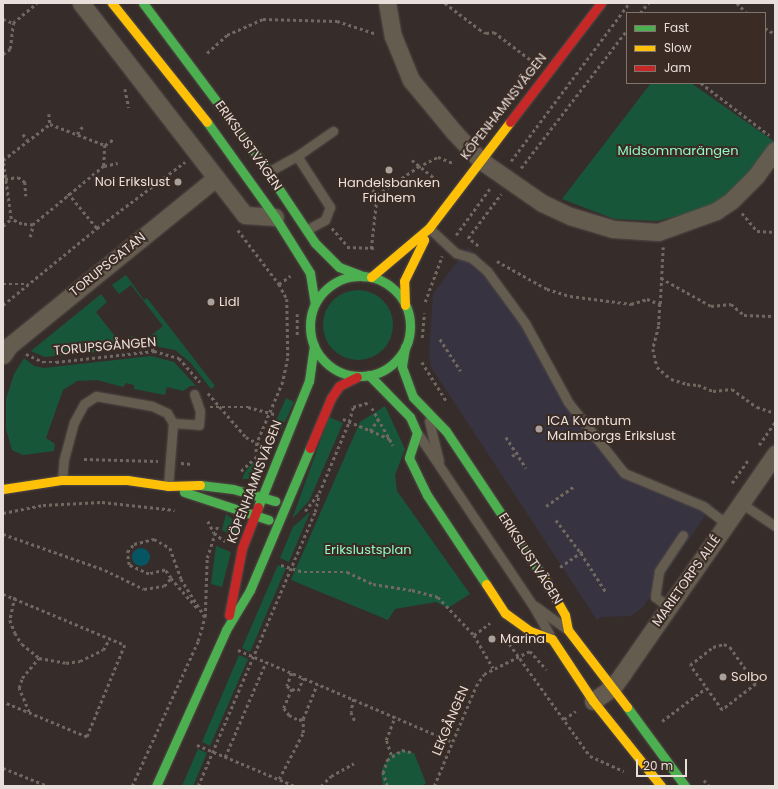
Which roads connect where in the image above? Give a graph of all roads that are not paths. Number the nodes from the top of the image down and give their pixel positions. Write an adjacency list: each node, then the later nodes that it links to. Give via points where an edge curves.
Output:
1 (81, 3): 11 (street)
2 (112, 3): 12 (street, ERIKSLUSTVÄGEN, via 218,136)
3 (143, 3): 10 (street, ERIKSLUSTVÄGEN)
4 (387, 3): 9 (street, via 393,36 411,80)
5 (601, 3): 9 (street, KÖPENHAMNSVÄGEN)
6 (332, 131): 8 (lane)
7 (775, 150): 9 (street, via 756,176 731,201 716,211 658,232 613,229 570,216 542,203)
8 (296, 156): 10 (lane); 14 (lane, via 330,207 325,220)
9 (480, 160): 13 (street, KÖPENHAMNSVÄGEN)
10 (268, 172): 14 (street, ERIKSLUSTVÄGEN)
11 (216, 178): 12 (street, via 245,215); 19 (street, TORUPSGATAN)
12 (275, 217): 16 (street, ERIKSLUSTVÄGEN, via 310,273)
13 (429, 228): 15 (street, KÖPENHAMNSVÄGEN); 17 (street, KÖPENHAMNSVÄGEN, via 404,281); 37 (lane, via 456,253 472,258 487,271 525,323 568,402 624,473 703,506)
14 (306, 230): 15 (street, ERIKSLUSTVÄGEN, via 339,267)
15 (367, 276): 16 (street, KÖPENHAMNSVÄGEN, via 346,278 332,284); 17 (street, KÖPENHAMNSVÄGEN, via 391,288)
16 (314, 304): 18 (street, KÖPENHAMNSVÄGEN, via 310,321)
17 (405, 305): 20 (street, KÖPENHAMNSVÄGEN, via 410,326)
18 (314, 345): 22 (street, KÖPENHAMNSVÄGEN, via 323,359 336,370); 32 (street, KÖPENHAMNSVÄGEN, via 309,381)
19 (5, 347)
20 (405, 347): 21 (street, KÖPENHAMNSVÄGEN, via 396,360 384,369); 24 (street, ERIKSLUSTVÄGEN, via 402,367 407,384 413,397)
21 (369, 375): 22 (street, KÖPENHAMNSVÄGEN); 26 (street, ERIKSLUSTVÄGEN, via 410,417)
22 (357, 376): 34 (street, KÖPENHAMNSVÄGEN, via 339,386 331,398)
23 (194, 394): 25 (lane, via 200,411 199,425)
24 (427, 411): 28 (lane); 43 (street, ERIKSLUSTVÄGEN, via 446,431 548,584 565,615)
25 (173, 423): 29 (lane, via 167,413 152,406 96,396 84,404 74,422 64,459); 30 (lane)
26 (417, 433): 28 (lane, ERIKSLUSTVÄGEN); 44 (street, via 409,458 427,495 505,613 530,631)
27 (775, 454): 33 (street, MARIETORPS ALLÉ)
28 (441, 469): 40 (lane, ERIKSLUSTVÄGEN)
29 (62, 480): 30 (street, via 127,480); 31 (street)
30 (168, 486): 32 (street, via 201,484); 35 (street)
31 (3, 489)
32 (262, 496): 34 (street); 35 (street, KÖPENHAMNSVÄGEN)
33 (741, 503): 37 (street, MARIETORPS ALLÉ); 38 (lane)
34 (286, 505): 36 (street, KÖPENHAMNSVÄGEN)
35 (255, 515): 36 (street); 42 (street, KÖPENHAMNSVÄGEN, via 242,548)
36 (279, 523): 42 (street, KÖPENHAMNSVÄGEN, via 250,590)
37 (727, 524): 41 (street, MARIETORPS ALLÉ)
38 (775, 526)
39 (683, 535): 41 (lane, via 659,571 654,597)
40 (532, 604): 43 (lane); 44 (lane, ERIKSLUSTVÄGEN)
41 (668, 607): 45 (street, MARIETORPS ALLÉ)
42 (226, 630): 48 (street, KÖPENHAMNSVÄGEN)
43 (568, 630): 45 (street, ERIKSLUSTVÄGEN)
44 (552, 639): 46 (street, ERIKSLUSTVÄGEN)
45 (613, 687): 46 (street, MARIETORPS ALLÉ); 47 (street, ERIKSLUSTVÄGEN)
46 (593, 701): 49 (street, ERIKSLUSTVÄGEN)
47 (679, 783)
48 (156, 786)
49 (661, 786)

